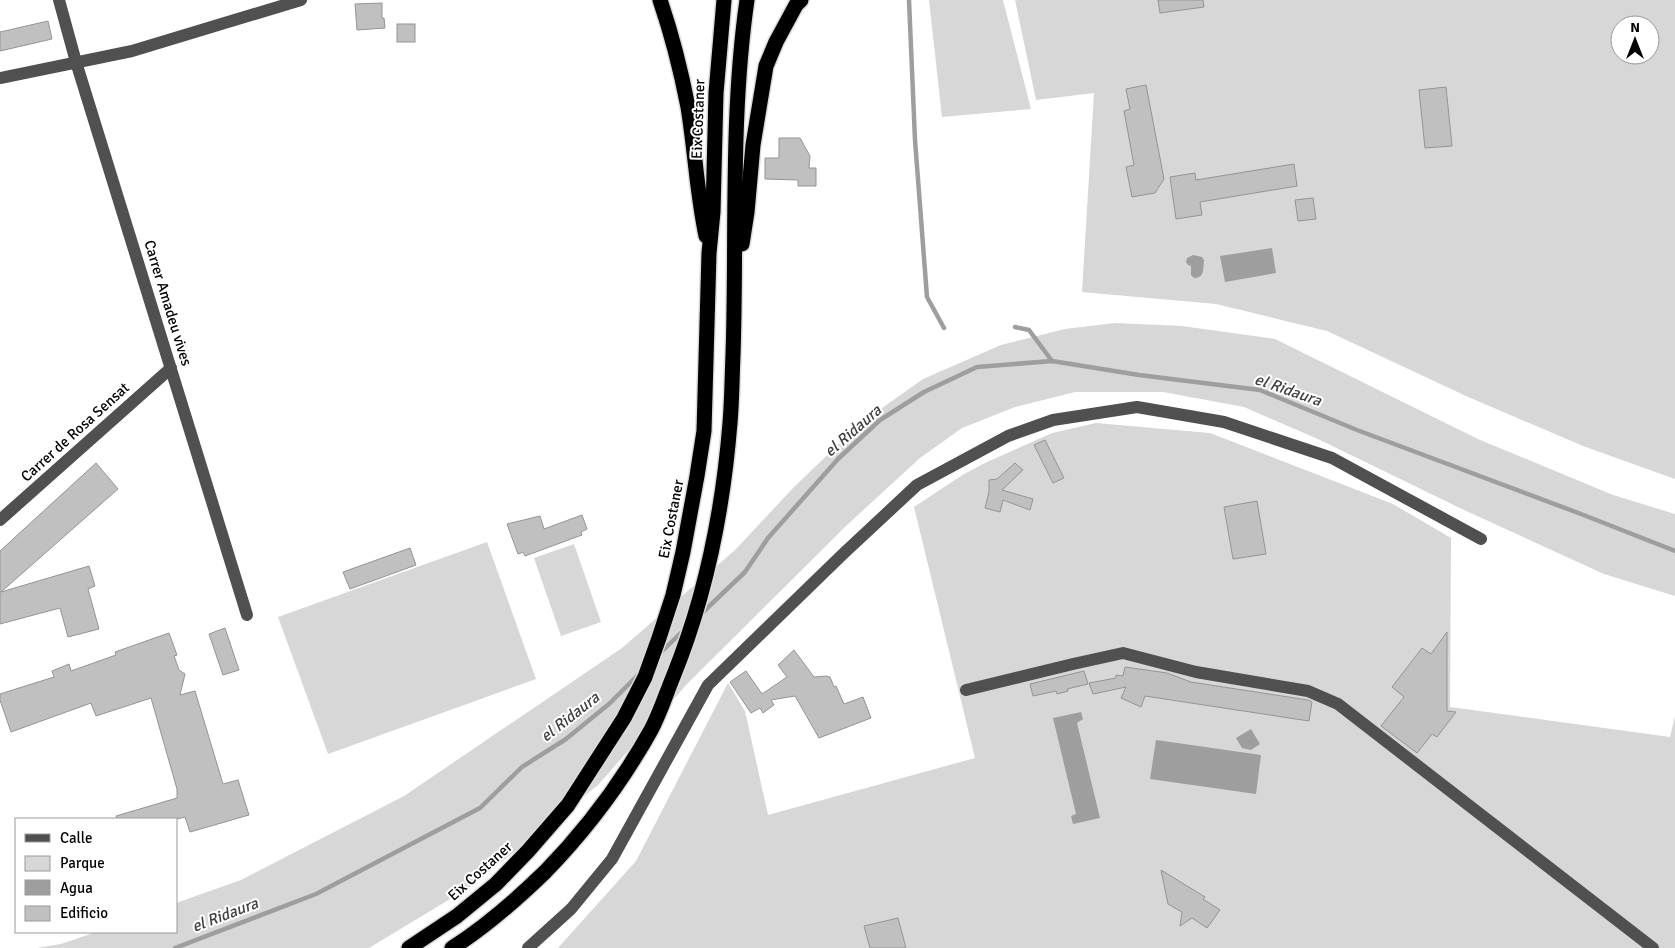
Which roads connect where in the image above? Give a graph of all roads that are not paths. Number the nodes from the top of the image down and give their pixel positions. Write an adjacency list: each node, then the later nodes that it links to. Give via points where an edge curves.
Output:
1 (59, 0): 7 (street, Carrer Amadeu vives)
2 (301, 0): 7 (street, via 132,51)
3 (660, 0): 9 (highway, via 688,108 699,204)
4 (724, 0): 9 (highway, Eix Costaner)
5 (747, 0): 10 (highway, via 736,124)
6 (801, 0): 10 (highway, via 766,66)
7 (76, 62): 8 (street); 11 (street, Carrer Amadeu vives)
8 (0, 78)
9 (709, 253): 16 (highway, Eix Costaner, via 704,431 673,595 645,677 624,718 568,805 528,852 496,884)
10 (735, 280): 17 (highway, via 730,422 717,527 686,644 652,727 589,823 557,859 514,903)
11 (171, 368): 12 (street, Carrer de Rosa Sensat); 14 (street, Carrer Amadeu vives)
12 (0, 520)
13 (1481, 539): 18 (street, via 1332,458 1224,422 1138,407 1053,420 1008,436 917,485 708,685 612,859 571,909)
14 (247, 615)
15 (966, 690): 19 (street, via 1123,653 1196,672 1308,691 1338,704)
16 (409, 948)
17 (452, 948)
18 (528, 948)
19 (1653, 948)

